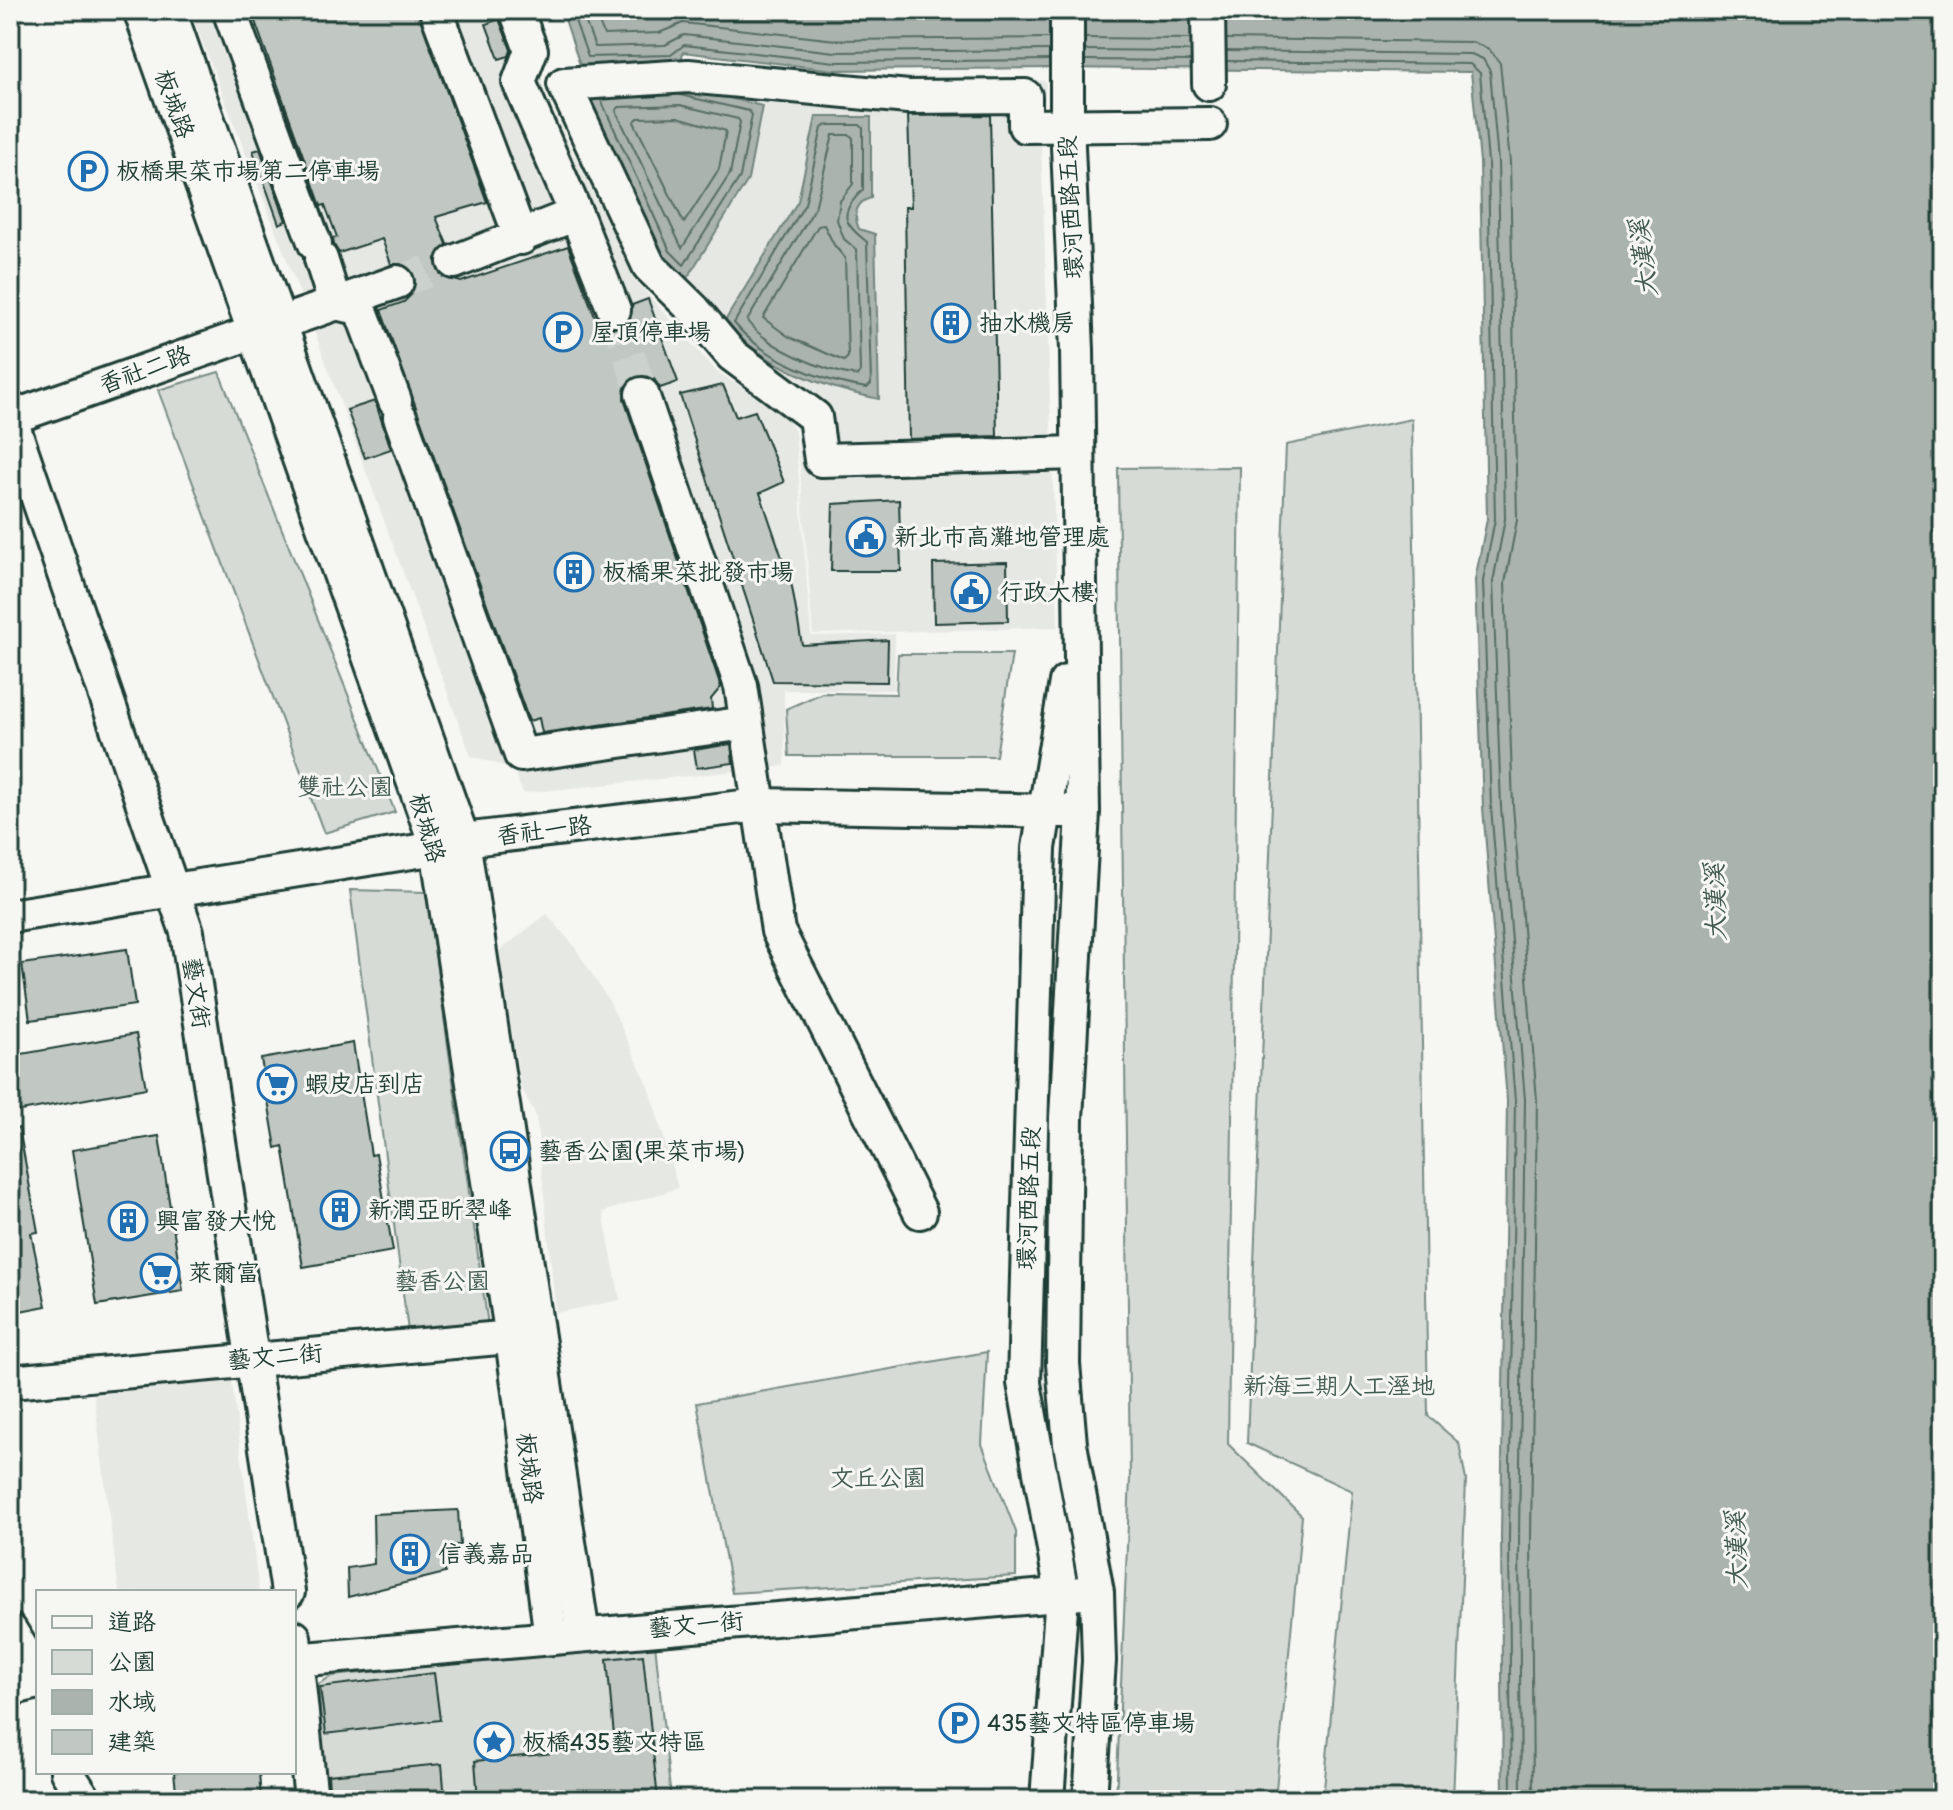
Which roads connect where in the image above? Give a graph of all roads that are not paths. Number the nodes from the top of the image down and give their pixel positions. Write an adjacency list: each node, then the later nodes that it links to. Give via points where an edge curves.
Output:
1 (140, 10): 17 (street, 板城路)
2 (169, 10): 17 (street, 板城路)
3 (229, 10): 15 (street)
4 (436, 10): 12 (street)
5 (516, 10): 11 (street, via 531,50 519,82)
6 (1067, 10): 9 (street, 環河西路五段)
7 (1208, 10): 8 (street)
8 (1209, 84)
9 (1067, 124): 10 (street); 20 (street, 環河西路五段); 20 (street, via 1025,126 1025,96 908,97 688,76 564,84 649,266 732,355 815,417 821,460)
10 (1210, 124)
11 (576, 214): 12 (street); 16 (street)
12 (521, 238): 13 (street)
13 (454, 262)
14 (397, 282): 15 (street, 香社二路)
15 (335, 303): 17 (street, 香社二路); 22 (street, via 360,308 521,755)
16 (614, 310)
17 (268, 326): 19 (street, 香社二路); 26 (street, 板城路)
18 (642, 394): 22 (street, via 741,686)
19 (10, 418): 27 (street, 藝文街)
20 (1078, 453): 21 (street, 環河西路五段)
21 (1079, 595): 24 (street, 環河西路五段); 25 (street, 環河西路五段)
22 (746, 723): 23 (street)
23 (759, 805): 24 (street, 香社一路); 26 (street, 香社一路); 29 (street, via 778,931)
24 (1045, 809): 25 (street, 香社一路); 35 (street, 環河西路五段, via 1039,848 1024,1383)
25 (1083, 812): 34 (street, 環河西路五段, via 1066,1118 1063,1364 1070,1444)
26 (450, 844): 27 (street, 香社一路); 30 (street, 板城路)
27 (175, 890): 28 (street, 香社一路); 31 (street, 藝文街, via 187,932)
28 (10, 916)
29 (920, 1212)
30 (526, 1336): 31 (street, 藝文二街); 37 (street, 板城路)
31 (255, 1358): 32 (street, 藝文二街); 33 (street, 藝文街)
32 (10, 1382)
33 (288, 1590)
34 (1097, 1592): 35 (street, 藝文一街); 47 (street, 環河西路五段, via 1099,1661)
35 (1062, 1594): 37 (street, 藝文一街); 46 (street, 環河西路五段)
36 (10, 1630): 40 (street)
37 (567, 1636): 38 (street, 藝文一街)
38 (296, 1652)
39 (296, 1661): 45 (street)
40 (36, 1672)
41 (36, 1682): 42 (street)
42 (10, 1689)
43 (68, 1774): 44 (street)
44 (85, 1800)
45 (311, 1800)
46 (1047, 1800)
47 (1090, 1800)

